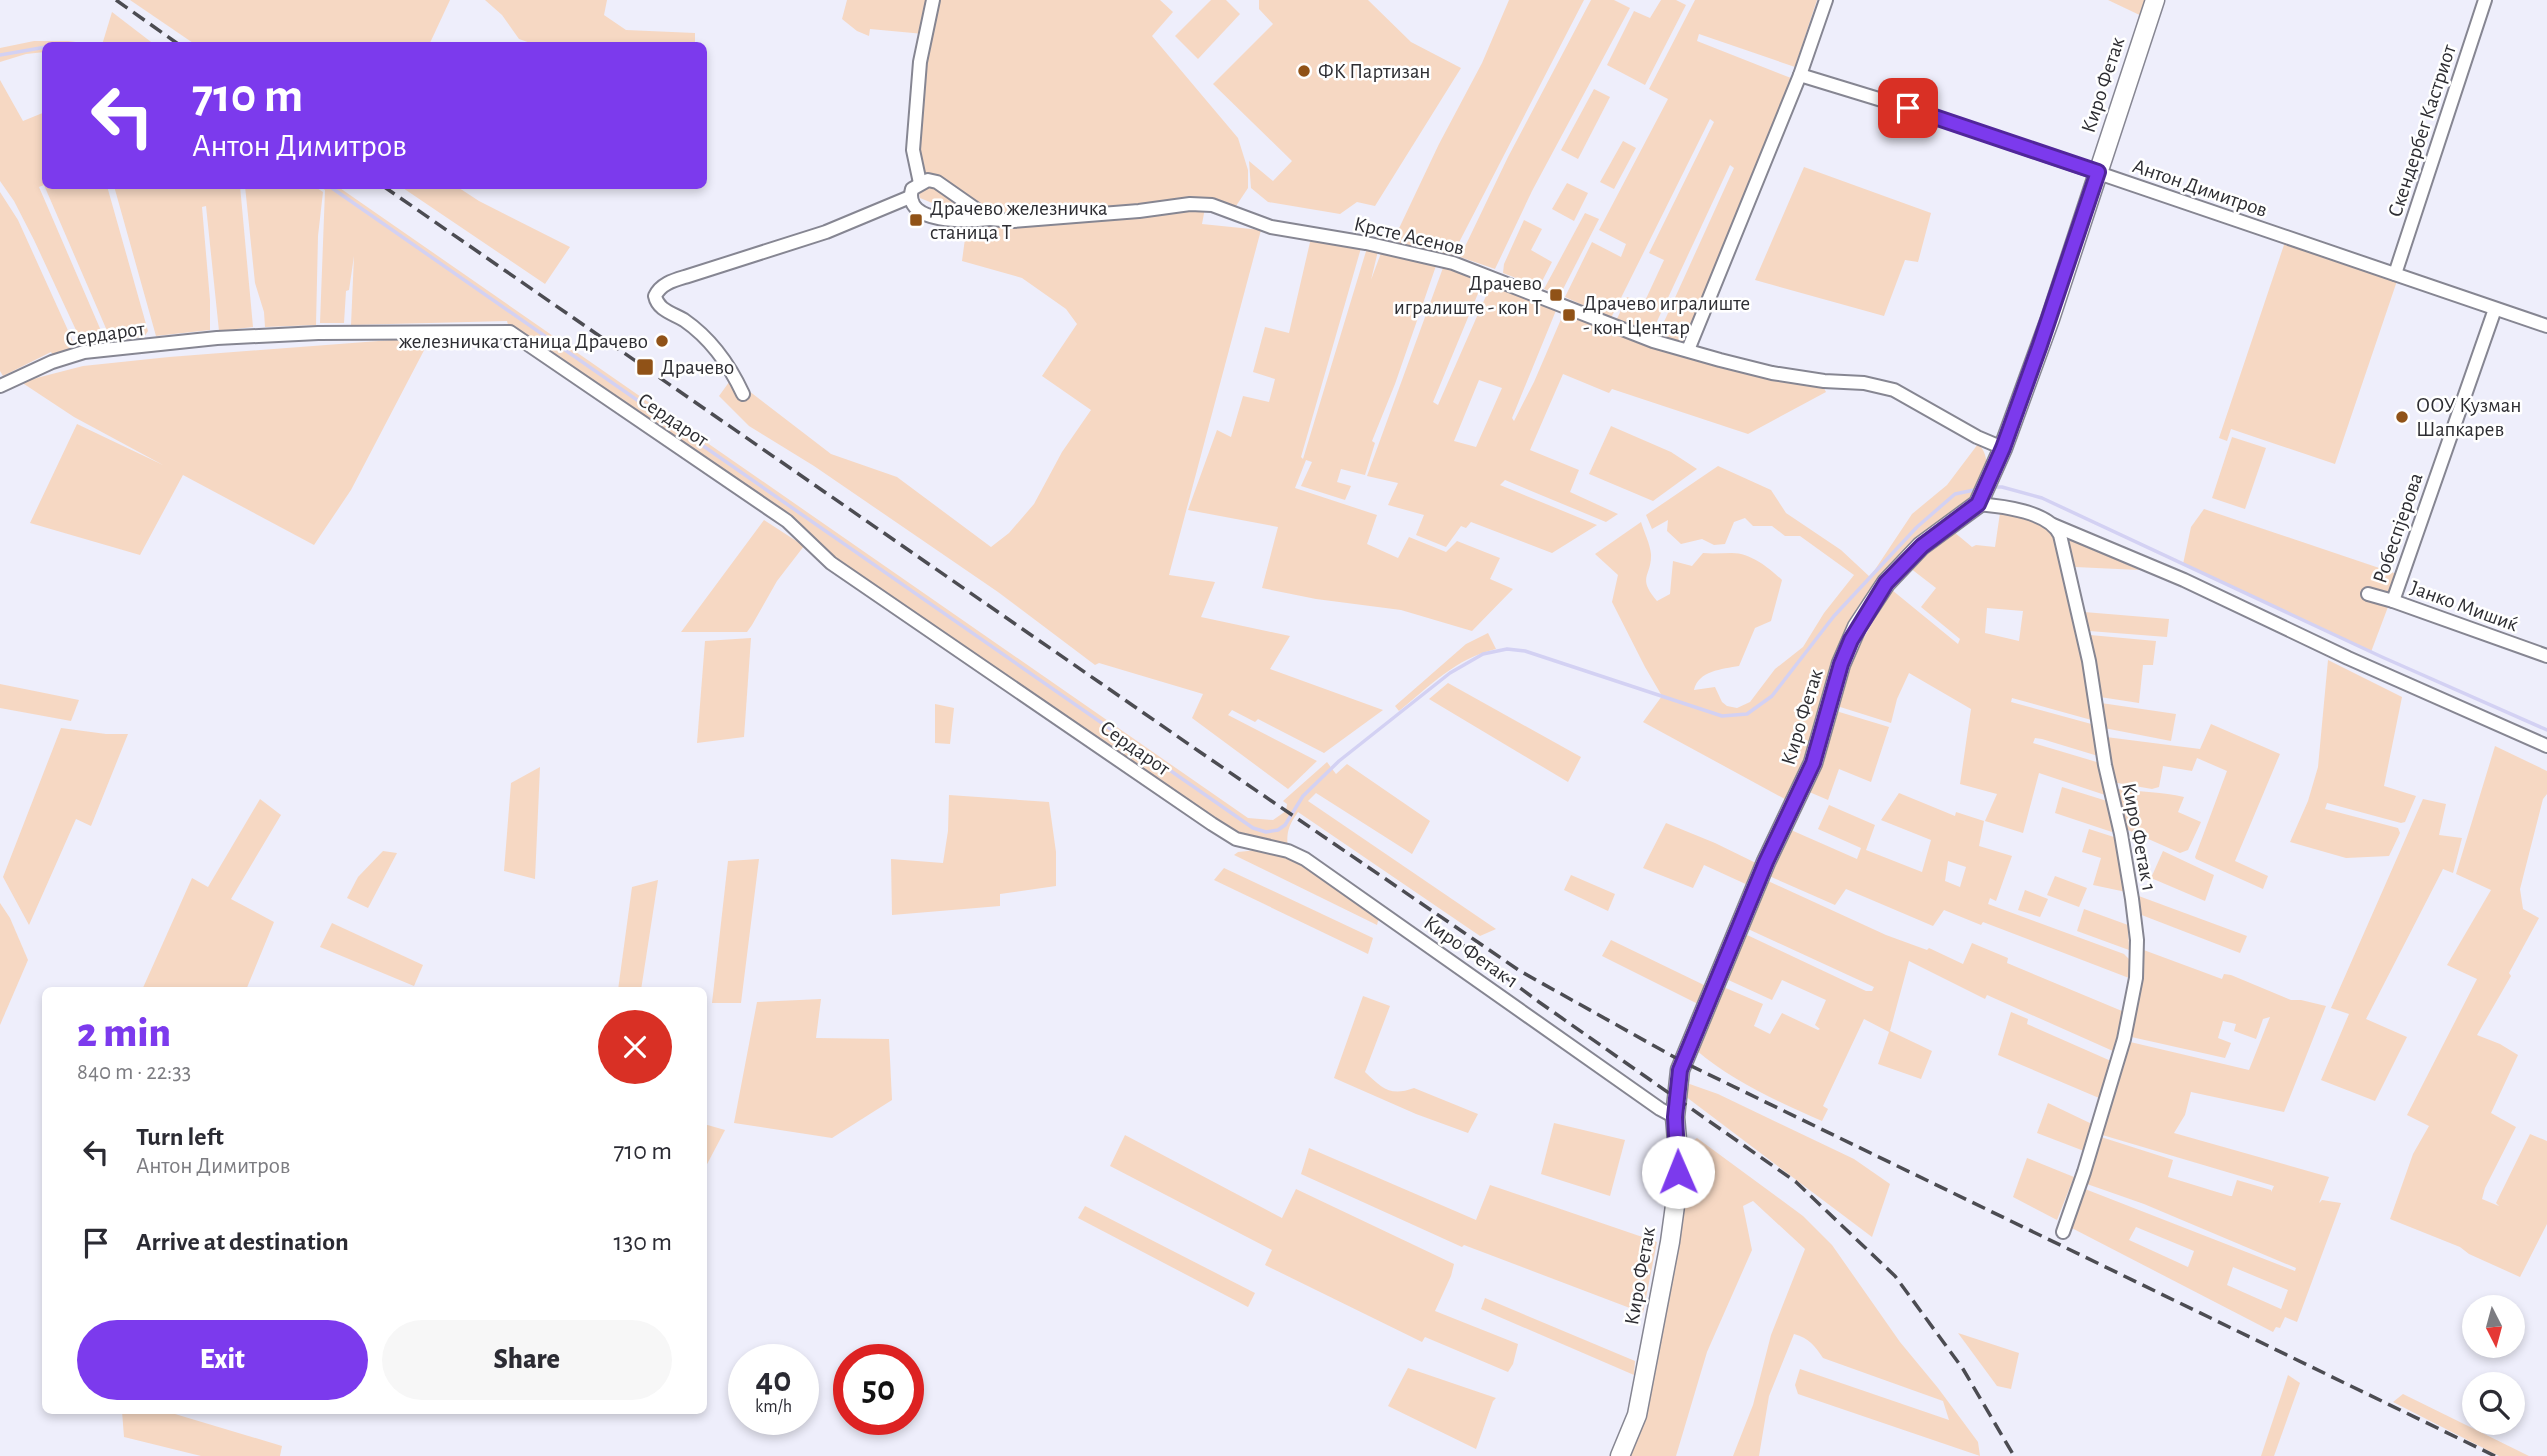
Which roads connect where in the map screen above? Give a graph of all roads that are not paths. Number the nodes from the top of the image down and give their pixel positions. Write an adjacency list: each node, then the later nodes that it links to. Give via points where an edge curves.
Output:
1 (933, 0): 7 (street, via 920,62 913,144)
2 (1826, 0): 5 (street)
3 (2155, 0): 6 (main road, Киро Фетак)
4 (2485, 0): 10 (street, Скендербег Кастриот)
5 (1800, 75): 6 (street, Антон Димитров); 13 (street)
6 (2098, 172): 10 (street, Антон Димитров); 16 (main road, Киро Фетак)
7 (920, 183): 8 (street); 9 (street, via 937,182)
8 (910, 197): 9 (street, Крсте Асенов, via 923,213 946,220); 15 (street, via 826,232 688,275 658,290 656,302 700,332 735,375)
9 (990, 219): 13 (street, Крсте Асенов, via 1014,221 1212,205 1271,227 1453,264 1632,334)
10 (2395, 274): 11 (street, Антон Димитров)
11 (2495, 309): 12 (street, Антон Димитров); 20 (street, Робеспјерова)
12 (2547, 326)
13 (1688, 350): 16 (street, Крсте Асенов, via 1772,373 1894,390)
14 (0, 386): 23 (street, Сердарот, via 40,366 84,352 318,333 510,332 788,521 831,563)
15 (743, 394)
16 (2003, 448): 17 (main road, Киро Фетак)
17 (1978, 504): 18 (street, via 2013,508); 24 (main road, Киро Фетак, via 1922,546 1886,583 1857,628 1841,664 1810,771 1766,862 1688,1049)
18 (2053, 525): 22 (street); 25 (street, Киро Фетак 1, via 2060,535 2090,661 2137,940 2136,978 2124,1040)
19 (2368, 594): 20 (street, Јанко Мишиќ)
20 (2393, 601): 21 (street, Јанко Мишиќ)
21 (2547, 656)
22 (2547, 746)
23 (1236, 839): 24 (street, Киро Фетак 1, via 1288,850 1305,859)
24 (1671, 1108): 26 (main road, Киро Фетак, via 1678,1152 1670,1241 1637,1415)
25 (2063, 1232)
26 (1620, 1456)

